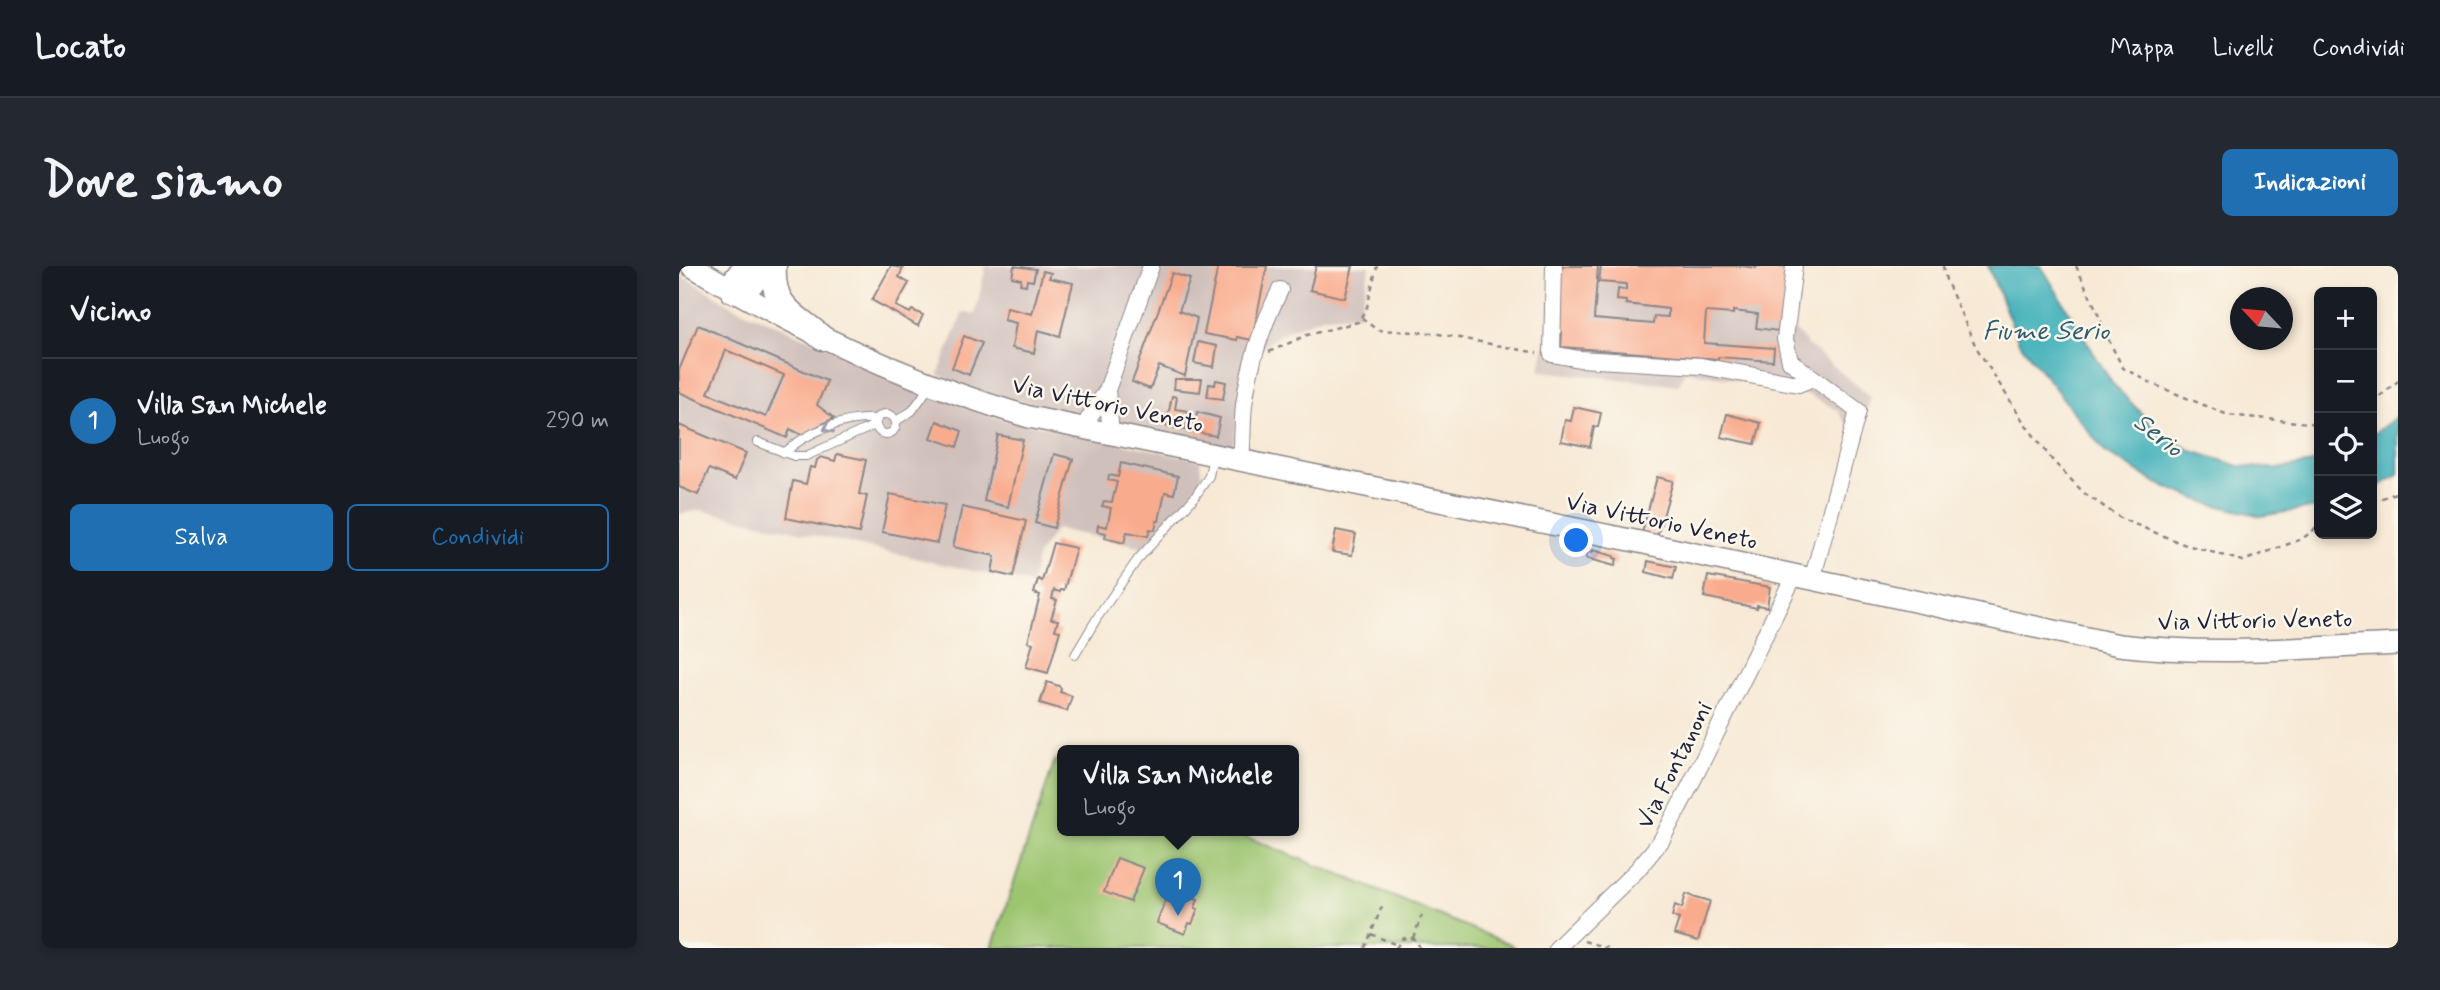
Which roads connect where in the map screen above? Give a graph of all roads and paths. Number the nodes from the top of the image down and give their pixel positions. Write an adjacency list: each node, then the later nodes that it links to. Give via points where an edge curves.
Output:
1 (692, 266): 11 (main road, Via Vittorio Veneto)
2 (746, 266): 11 (highway)
3 (772, 266): 11 (highway, via 746,288); 13 (highway, via 781,303)
4 (1151, 266): 19 (street)
5 (1377, 266): 12 (path)
6 (1554, 266): 14 (street)
7 (1794, 266): 16 (street, via 1786,351 1790,361)
8 (1943, 266): 32 (path, via 1976,347 2023,421 2084,493 2122,519 2183,544 2243,561 2302,539)
9 (2077, 266): 23 (path, via 2123,368 2228,415)
10 (1280, 290): 15 (street)
11 (733, 291): 13 (main road, Via Vittorio Veneto)
12 (1362, 318): 14 (path, via 1377,330 1426,331); 15 (path, via 1352,325 1287,342)
13 (822, 338): 18 (main road, Via Vittorio Veneto)
14 (1552, 354): 16 (street, via 1701,366 1798,384)
15 (1251, 368): 29 (street)
16 (1810, 377): 33 (street, Via Fontanoni, via 1859,411)
17 (2398, 381): 20 (path)
18 (928, 383): 21 (lane, via 912,411); 24 (main road, Via Vittorio Veneto, via 977,402)
19 (1107, 390): 24 (street); 25 (street)
20 (2377, 400)
21 (896, 421): 22 (lane, via 882,414); 22 (lane, via 888,435 881,434)
22 (876, 422): 27 (lane, via 806,456); 27 (lane, one-way to 27, via 845,420)
23 (2314, 424)
24 (1085, 428): 25 (main road, Via Vittorio Veneto)
25 (1109, 433): 28 (main road, Via Vittorio Veneto)
26 (758, 442): 27 (lane)
27 (784, 453)
28 (1213, 453): 29 (main road, Via Vittorio Veneto); 35 (lane, via 1209,476 1194,498 1138,559)
29 (1241, 460): 33 (main road, Via Vittorio Veneto)
30 (2398, 492): 31 (path)
31 (2377, 500)
32 (2314, 530)
33 (1803, 578): 34 (main road, Via Vittorio Veneto, via 2160,650); 42 (street, Via Fontanoni, via 1661,841)
34 (2398, 644)
35 (1075, 655)
36 (1383, 904): 39 (path)
37 (1422, 915): 41 (path)
38 (1369, 924): 39 (path)
39 (1373, 926): 40 (path)
40 (1370, 934): 43 (path); 44 (path)
41 (1413, 938): 43 (path, via 1405,938); 45 (path)
42 (1563, 942): 46 (path)
43 (1396, 947)
44 (1365, 948)
45 (1420, 948)
46 (1607, 948)

